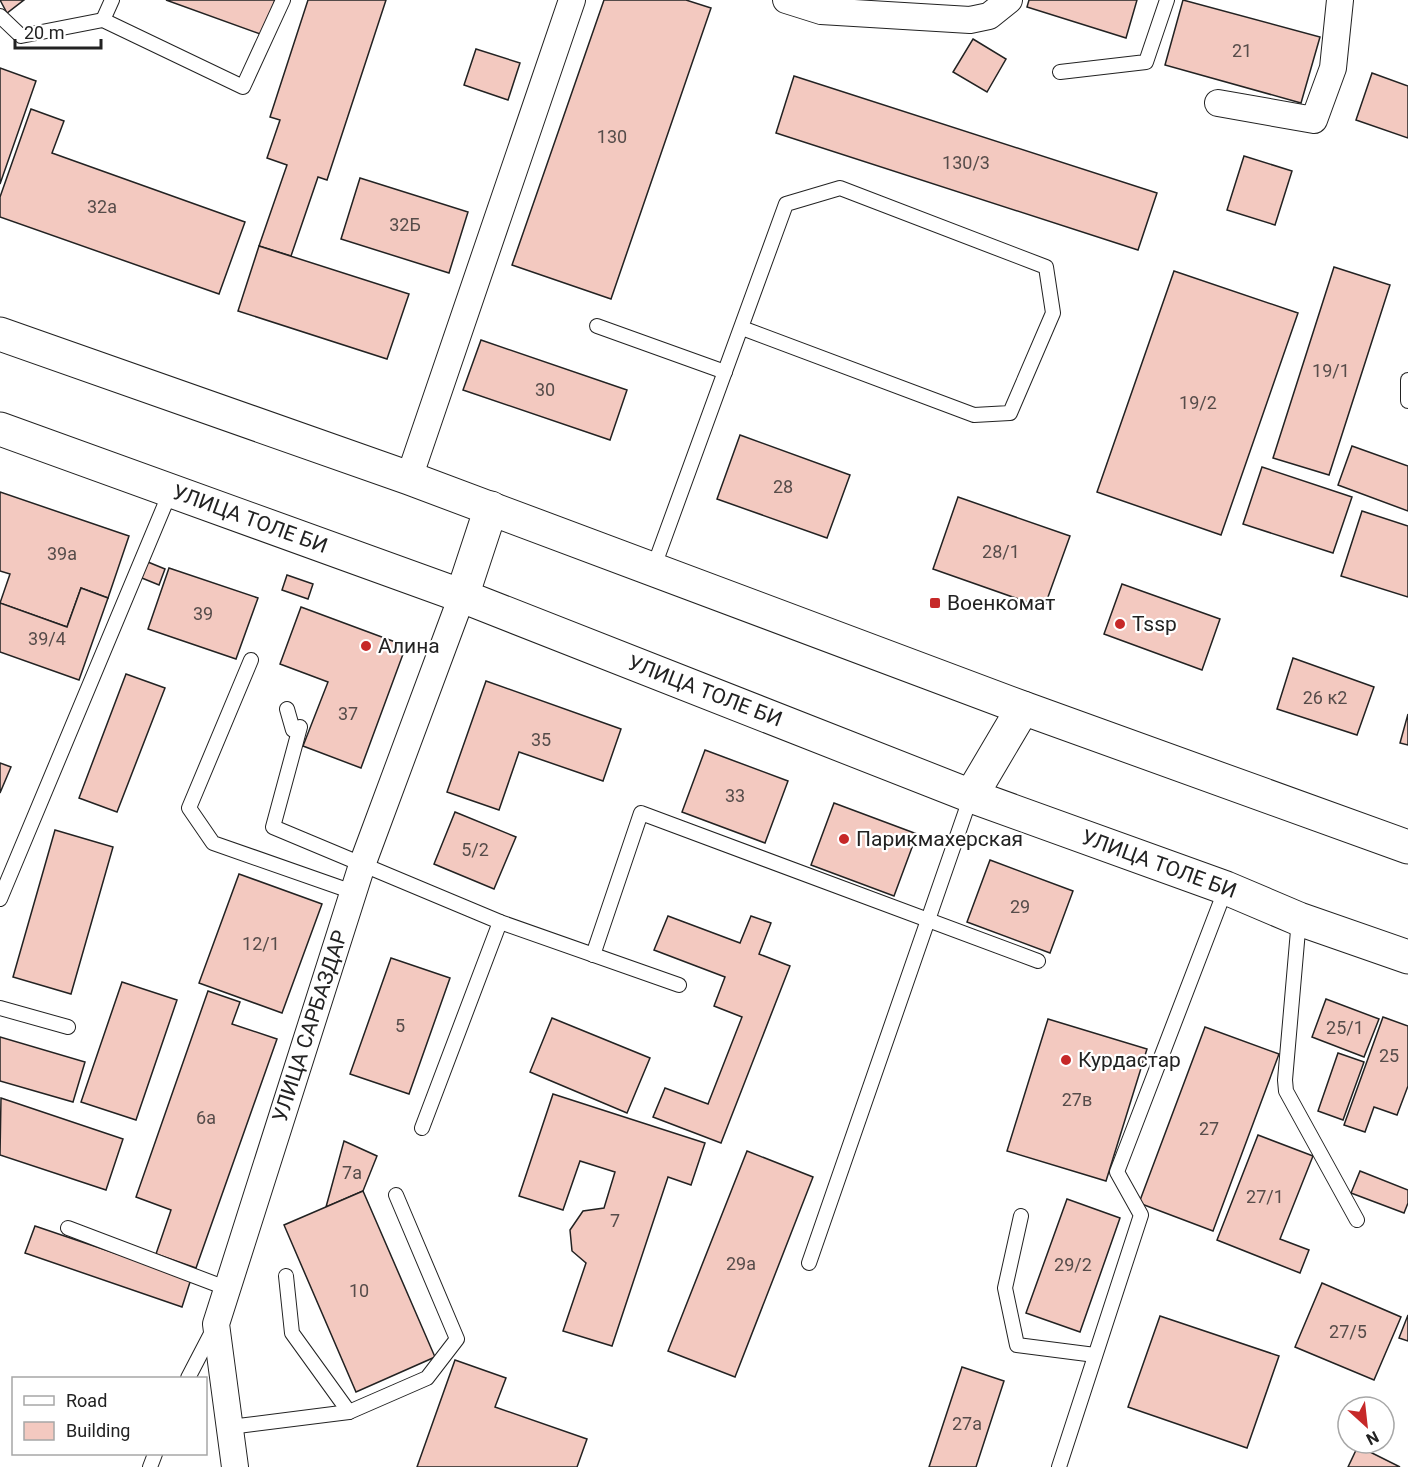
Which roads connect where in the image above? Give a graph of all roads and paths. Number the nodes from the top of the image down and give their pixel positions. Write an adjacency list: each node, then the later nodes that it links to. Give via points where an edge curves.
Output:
1 (112, 0): 9 (lane)
2 (283, 0): 9 (lane, via 243,87)
3 (572, 0): 19 (street)
4 (786, 0): 5 (street, via 821,11 970,20 989,16)
5 (1009, 0)
6 (1167, 0): 10 (lane, via 1146,62)
7 (1340, 0): 11 (street, via 1333,68 1314,120)
8 (0, 16): 9 (lane, via 21,36)
9 (103, 20)
10 (1060, 72)
11 (1218, 103)
12 (597, 326): 15 (lane)
13 (742, 328): 13 (lane, via 786,204 840,188 1046,267 1053,313 1010,413 974,415); 15 (lane)
14 (0, 334): 19 (main road)
15 (725, 372): 22 (lane)
16 (1408, 380): 17 (lane)
17 (1408, 401)
18 (0, 429): 20 (main road, УЛИЦА ТОЛЕ БИ)
19 (409, 478): 21 (main road)
20 (171, 490): 23 (main road, УЛИЦА ТОЛЕ БИ); 32 (lane)
21 (491, 508): 22 (main road); 23 (main road)
22 (653, 569): 25 (main road)
23 (462, 596): 27 (main road, УЛИЦА ТОЛЕ БИ); 29 (street, УЛИЦА САРБАЗДАР)
24 (251, 660): 31 (lane, via 189,808 213,843)
25 (1023, 708): 27 (main road); 28 (main road)
26 (287, 709): 29 (lane, via 293,729 300,727 273,827)
27 (971, 796): 30 (main road, УЛИЦА ТОЛЕ БИ); 34 (lane)
28 (1408, 847)
29 (362, 865): 31 (street, УЛИЦА САРБАЗДАР); 35 (lane)
30 (1226, 888): 33 (main road, УЛИЦА ТОЛЕ БИ); 51 (lane, via 1117,1172 1141,1215)
31 (353, 892): 49 (street, УЛИЦА САРБАЗДАР)
32 (0, 899)
33 (1299, 919): 37 (main road, УЛИЦА ТОЛЕ БИ); 45 (lane, via 1286,1091)
34 (927, 921): 36 (lane, via 641,813); 38 (lane); 47 (lane)
35 (500, 922): 36 (lane); 42 (lane)
36 (593, 955): 39 (lane)
37 (1408, 957)
38 (1038, 961)
39 (679, 985)
40 (0, 1008): 41 (lane)
41 (68, 1027)
42 (422, 1128)
43 (396, 1195): 53 (lane, via 457,1339 427,1378)
44 (1021, 1216): 51 (lane, via 1005,1288 1017,1345)
45 (1357, 1220)
46 (68, 1228): 49 (lane)
47 (809, 1263)
48 (286, 1276): 53 (lane, via 292,1333)
49 (226, 1288): 50 (street, УЛИЦА САРБАЗДАР)
50 (216, 1324): 52 (lane); 54 (street, УЛИЦА САРБАЗДАР)
51 (1095, 1355): 56 (lane)
52 (189, 1377)
53 (349, 1412): 54 (lane)
54 (230, 1427): 55 (street, УЛИЦА САРБАЗДАР)
55 (235, 1467)
56 (1059, 1467)

